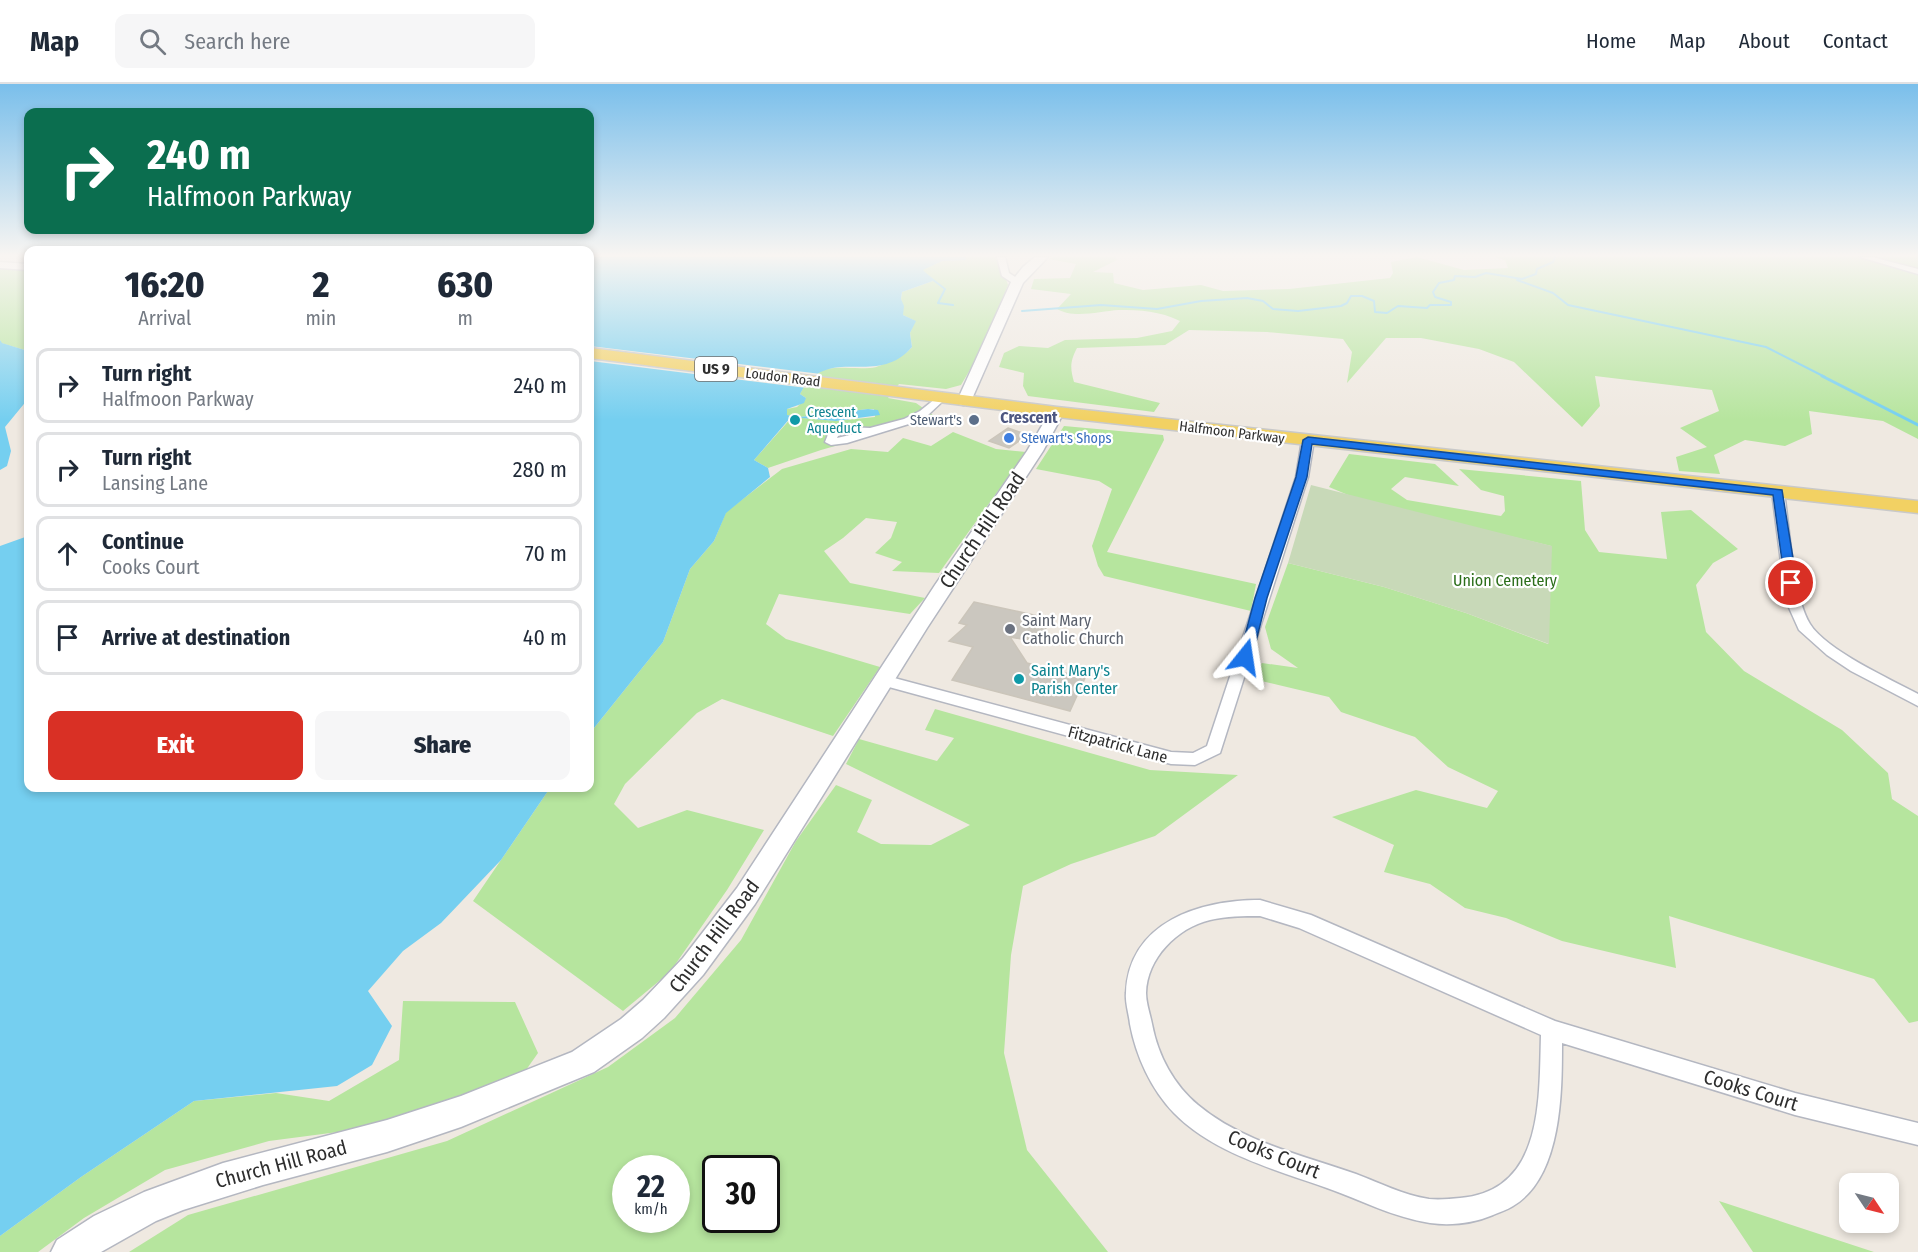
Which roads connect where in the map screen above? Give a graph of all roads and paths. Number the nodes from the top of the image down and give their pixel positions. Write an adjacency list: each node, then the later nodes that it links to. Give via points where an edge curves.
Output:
1 (1004, 312): 4 (street)
2 (594, 353): 3 (main road, Loudon Road / US 9)
3 (940, 398): 4 (main road, Halfmoon Parkway / US 9); 6 (street, via 930,410 909,422)
4 (964, 401): 5 (main road, Halfmoon Parkway / US 9)
5 (1057, 412): 7 (main road, Halfmoon Parkway / US 9); 10 (street, Church Hill Road, via 1045,437)
6 (871, 431)
7 (1308, 440): 8 (main road, Halfmoon Parkway / US 9); 10 (street, Fitzpatrick Lane, via 1302,477 1214,748 1195,759 1172,758)
8 (1778, 492): 9 (main road, Halfmoon Parkway / US 9); 11 (street, via 1793,601 1804,627 1848,663)
9 (1918, 507)
10 (883, 680): 14 (street, Church Hill Road, via 776,853 702,957 665,1000 604,1050 445,1119 198,1186 93,1235)
11 (1918, 700)
12 (1552, 1030): 12 (street, Cooks Court, via 1304,921 1260,908 1224,909 1180,923 1151,949 1136,992 1142,1038 1150,1057 1166,1088 1190,1113 1227,1138 1406,1205 1440,1212 1485,1208 1506,1199 1523,1184 1537,1162 1550,1103); 13 (street, Cooks Court, via 1795,1104)
13 (1918, 1134)
14 (69, 1252)

